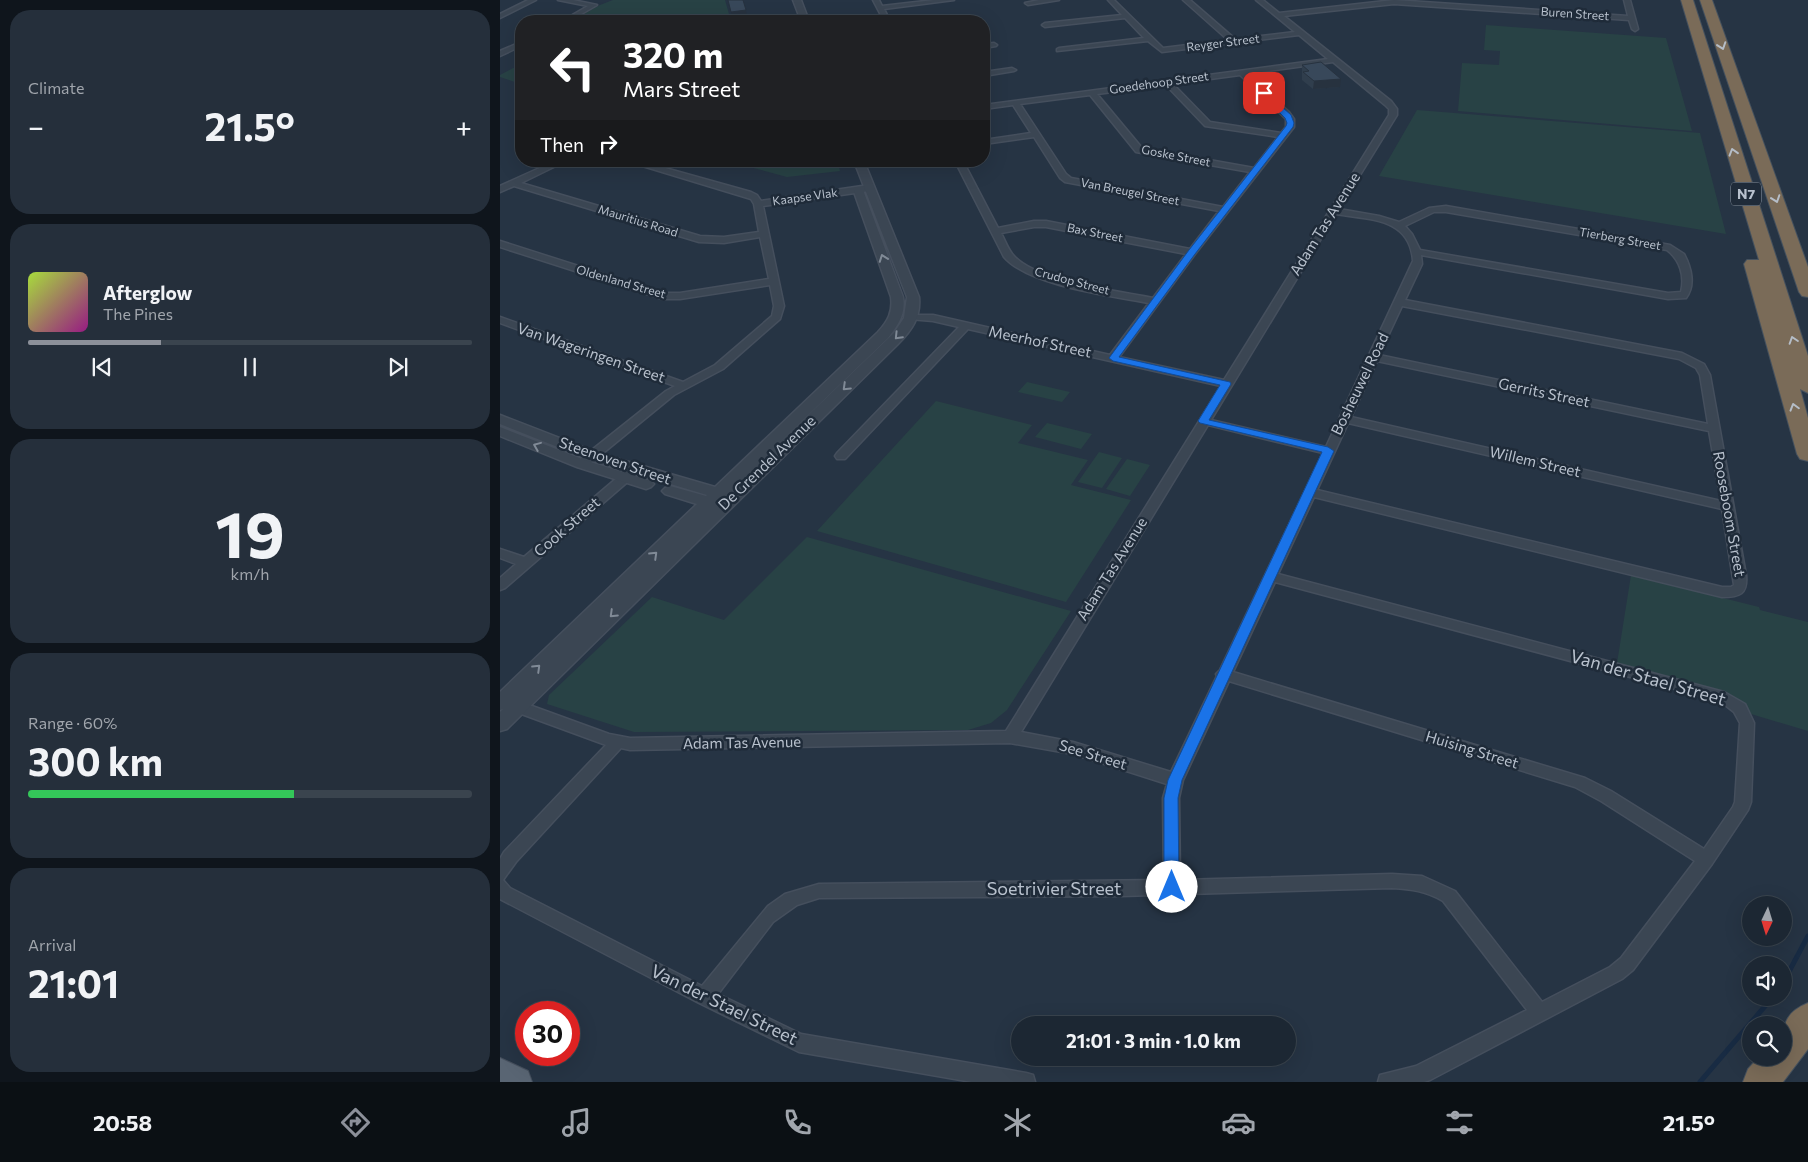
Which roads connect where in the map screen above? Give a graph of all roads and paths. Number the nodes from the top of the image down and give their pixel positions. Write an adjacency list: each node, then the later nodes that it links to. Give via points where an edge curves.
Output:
1 (532, 0): 22 (street)
2 (561, 0): 17 (street, via 594,5)
3 (789, 0): 18 (street)
4 (797, 0): 19 (street)
5 (876, 0): 16 (street)
6 (951, 0): 16 (street)
7 (1056, 0): 15 (street)
8 (1112, 0): 23 (street, Reyger Street)
9 (1186, 0): 29 (street)
10 (1260, 0): 21 (street, Adam Tas Avenue)
11 (1627, 0): 24 (street)
12 (1687, 0): 53 (highway, N7, one-way to 12)
13 (1706, 0): 66 (highway, N7, one-way to 66)
14 (1400, 1): 21 (street, Buren Street); 24 (street, Buren Street)
15 (1028, 3)
16 (880, 8): 20 (street)
17 (577, 15)
18 (795, 15)
19 (803, 15)
20 (884, 15)
21 (1279, 15): 27 (street, Adam Tas Avenue)
22 (500, 16)
23 (1127, 16): 25 (street); 28 (street, Reyger Street)
24 (1632, 18): 26 (street)
25 (1045, 25)
26 (1635, 29)
27 (1301, 34): 29 (street, Reyger Street); 35 (street, Adam Tas Avenue)
28 (1149, 39): 29 (street, Reyger Street, via 1165,50); 33 (street)
29 (1234, 42)
30 (990, 45): 31 (street)
31 (994, 45)
32 (515, 47): 34 (street)
33 (1059, 50)
34 (500, 54)
35 (1335, 60): 37 (street, Goedehoop Street); 58 (street, Adam Tas Avenue, via 1388,103 1393,112)
36 (1012, 70): 38 (street)
37 (1242, 72): 39 (street, Goedehoop Street); 44 (street, via 1290,119 1290,127)
38 (990, 73)
39 (1167, 82): 40 (street, Goedehoop Street); 44 (street, via 1208,124)
40 (1092, 93): 41 (street, Goedehoop Street); 51 (street, Goske Street, via 1139,150)
41 (1015, 103): 42 (street, Goedehoop Street); 43 (street, Van Breugel Street)
42 (990, 106)
43 (1035, 135): 45 (street); 57 (street, Van Breugel Street, via 1068,180)
44 (1283, 136): 51 (street)
45 (990, 141)
46 (549, 167): 52 (street)
47 (651, 167): 56 (street, Kaapse Vlak, via 748,194)
48 (851, 167): 55 (street)
49 (860, 167): 55 (street)
50 (962, 167): 60 (street, Crudop Street)
51 (1256, 171): 57 (street)
52 (514, 183): 54 (street); 61 (street, Mauritius Road, via 699,239 724,240)
53 (1743, 184): 78 (highway, N7, one-way to 53); 85 (highway, one-way to 53, via 1748,245 1740,196)
54 (500, 189)
55 (864, 189): 56 (street, Kaapse Vlak); 69 (street, one-way to 55); 70 (street, via 912,292)
56 (758, 204): 61 (street)
57 (1225, 210): 63 (street)
58 (1334, 211): 59 (street); 76 (street, Adam Tas Avenue)
59 (1399, 226): 64 (street, via 1406,232); 64 (street, Tierberg Street, via 1432,210 1446,209 1670,248 1681,256 1686,292 1683,296 1668,296)
60 (997, 231): 63 (street, Bax Street, via 1046,224); 67 (street, Crudop Street, via 1009,257 1024,268 1058,280)
61 (764, 234): 65 (street)
62 (500, 244): 65 (street, Oldenland Street, via 662,296)
63 (1192, 252): 67 (street)
64 (1416, 252): 68 (street, Bosheuwel Road, via 1416,264)
65 (775, 281): 77 (street, via 780,311 775,320 715,370)
66 (1808, 292)
67 (1156, 302): 75 (street)
68 (1399, 302): 74 (street, Bosheuwel Road); 82 (street, Rooseboom Street, via 1689,358 1703,370)
69 (899, 304): 70 (street, via 903,313); 72 (street, De Grendel Avenue)
70 (912, 317): 72 (street); 73 (street, Meerhof Street); 90 (street, De Grendel Avenue, one-way to 90, via 899,336)
71 (500, 320): 77 (street, Van Wageringen Street)
72 (891, 325): 90 (street, De Grendel Avenue)
73 (966, 325): 75 (street, Meerhof Street); 86 (street)
74 (1374, 357): 80 (street, Bosheuwel Road); 82 (street, Gerrits Street)
75 (1113, 358): 76 (street, Meerhof Street)
76 (1226, 384): 81 (street, Adam Tas Avenue)
77 (683, 385): 87 (street)
78 (1808, 387)
79 (500, 419): 87 (street, Steenoven Street)
80 (1343, 419): 84 (street, Bosheuwel Road); 91 (street, Willem Street)
81 (1203, 421): 84 (street); 99 (street, Adam Tas Avenue)
82 (1714, 429): 91 (street, Rooseboom Street)
83 (500, 431): 87 (street, Steenoven Street, one-way to 83)
84 (1328, 451): 89 (street, Bosheuwel Road)
85 (1808, 454)
86 (841, 456)
87 (587, 460): 88 (street, Steenoven Street)
88 (630, 473): 90 (street, Steenoven Street); 93 (street, Cook Street)
89 (1309, 492): 91 (street, Rooseboom Street, via 1726,593 1737,591 1741,585); 94 (street, Bosheuwel Road)
90 (721, 500): 97 (street, De Grendel Avenue)
91 (1726, 506)
92 (500, 553): 93 (street)
93 (526, 563): 95 (street, Cook Street)
94 (1270, 576): 96 (street, Bosheuwel Road); 102 (street, Van der Stael Street, via 1732,702 1740,708 1747,723 1743,802)
95 (500, 585)
96 (1223, 674): 101 (street, Bosheuwel Road); 102 (street, Huising Street, via 1580,782)
97 (506, 704): 98 (street, De Grendel Avenue); 100 (street, Adam Tas Avenue)
98 (500, 724)
99 (1010, 737): 100 (street, Adam Tas Avenue); 101 (street, See Street, via 1070,747)
100 (618, 742): 103 (street, via 510,857)
101 (1175, 780): 105 (street, Bosheuwel Road, via 1171,798)
102 (1706, 859): 107 (street, Van der Stael Street, via 1627,964)
103 (500, 874)
104 (500, 886): 106 (street, Van der Stael Street, via 504,893)
105 (1172, 887): 106 (street, Soetrivier Street, via 819,891 794,897 767,917); 107 (street, Soetrivier Street, via 1418,881 1449,896)
106 (705, 998): 113 (street, Van der Stael Street, via 800,1042)
107 (1540, 1013): 114 (street, Van der Stael Street, via 1423,1073)
108 (1808, 1020): 109 (highway)
109 (1792, 1042)
110 (1774, 1066): 115 (highway)
111 (500, 1073): 112 (main road)
112 (517, 1082)
113 (1026, 1082)
114 (1387, 1082)
115 (1761, 1082)

